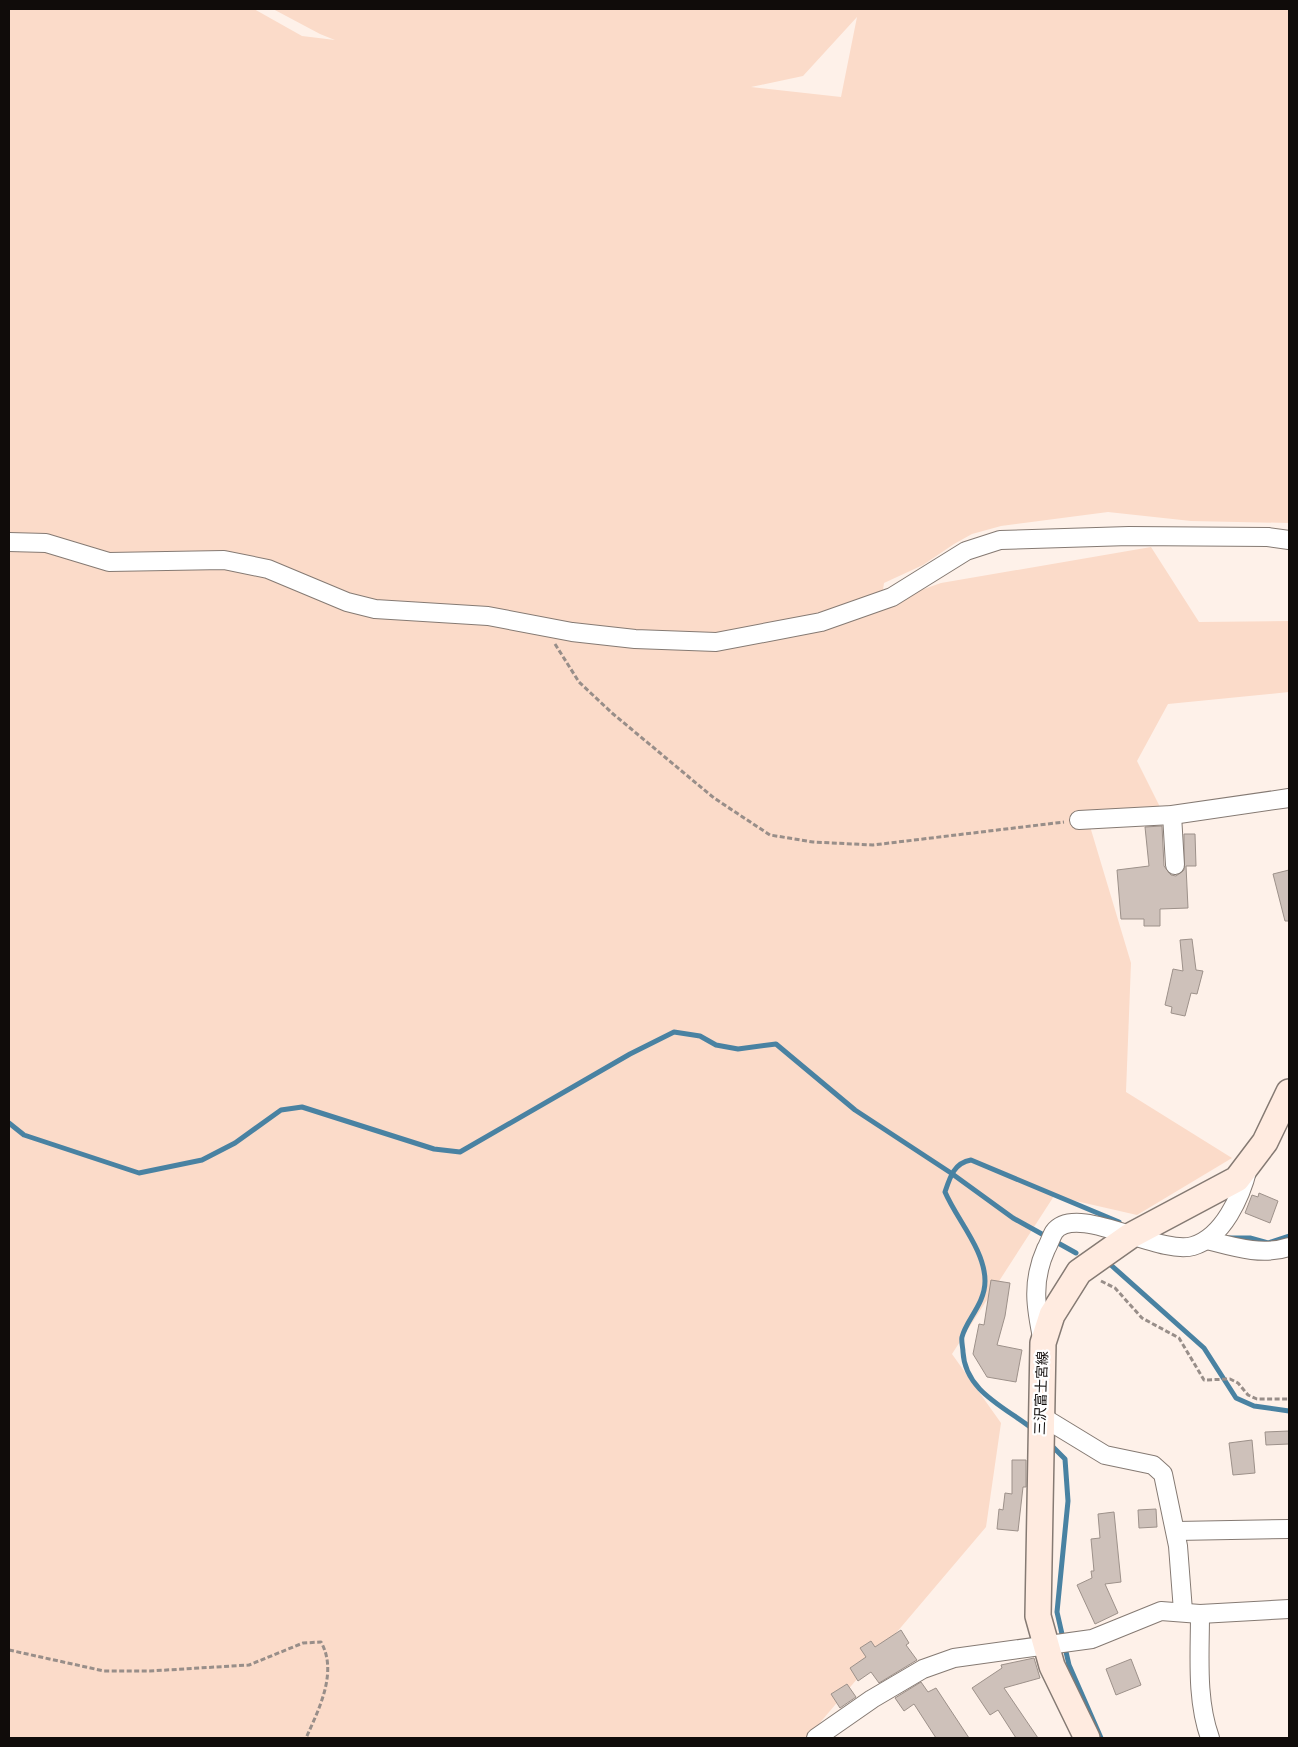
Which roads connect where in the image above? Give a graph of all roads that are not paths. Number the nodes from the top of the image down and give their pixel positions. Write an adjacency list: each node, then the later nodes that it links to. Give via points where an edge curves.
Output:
1 (1289, 540): 2 (street, via 1129,536 1000,540 966,551 892,597 821,622 716,642 634,639 488,616 375,609 347,602 268,569 224,560 109,562 46,544)
2 (9, 542)
3 (1289, 798): 4 (street)
4 (1172, 816): 5 (street); 6 (street)
5 (1080, 820)
6 (1175, 866)
7 (1289, 1092): 8 (main road, 三沢富士宮線, via 1265,1142)
8 (1249, 1165): 9 (main road, 三沢富士宮線, via 1236,1179); 10 (street, via 1243,1189)
9 (1130, 1236): 10 (street, via 1174,1247 1191,1246); 12 (main road, 三沢富士宮線, via 1079,1272 1052,1315); 12 (street, via 1071,1222 1055,1231 1036,1284 1035,1306)
10 (1207, 1240): 11 (street, via 1246,1250 1277,1251)
11 (1289, 1247)
12 (1043, 1343): 13 (main road, 三沢富士宮線)
13 (1041, 1428): 15 (street, via 1105,1455 1153,1465 1163,1474); 18 (main road, 三沢富士宮線, via 1038,1616)
14 (1289, 1529): 15 (street)
15 (1176, 1531): 17 (street)
16 (1289, 1609): 17 (street)
17 (1192, 1612): 18 (street, via 1161,1611 1103,1637); 21 (street, via 1200,1694)
18 (1049, 1646): 19 (street, via 954,1658 923,1669); 20 (main road, 三沢富士宮線, via 1052,1666)
19 (816, 1738)
20 (1087, 1738)
21 (1210, 1738)

